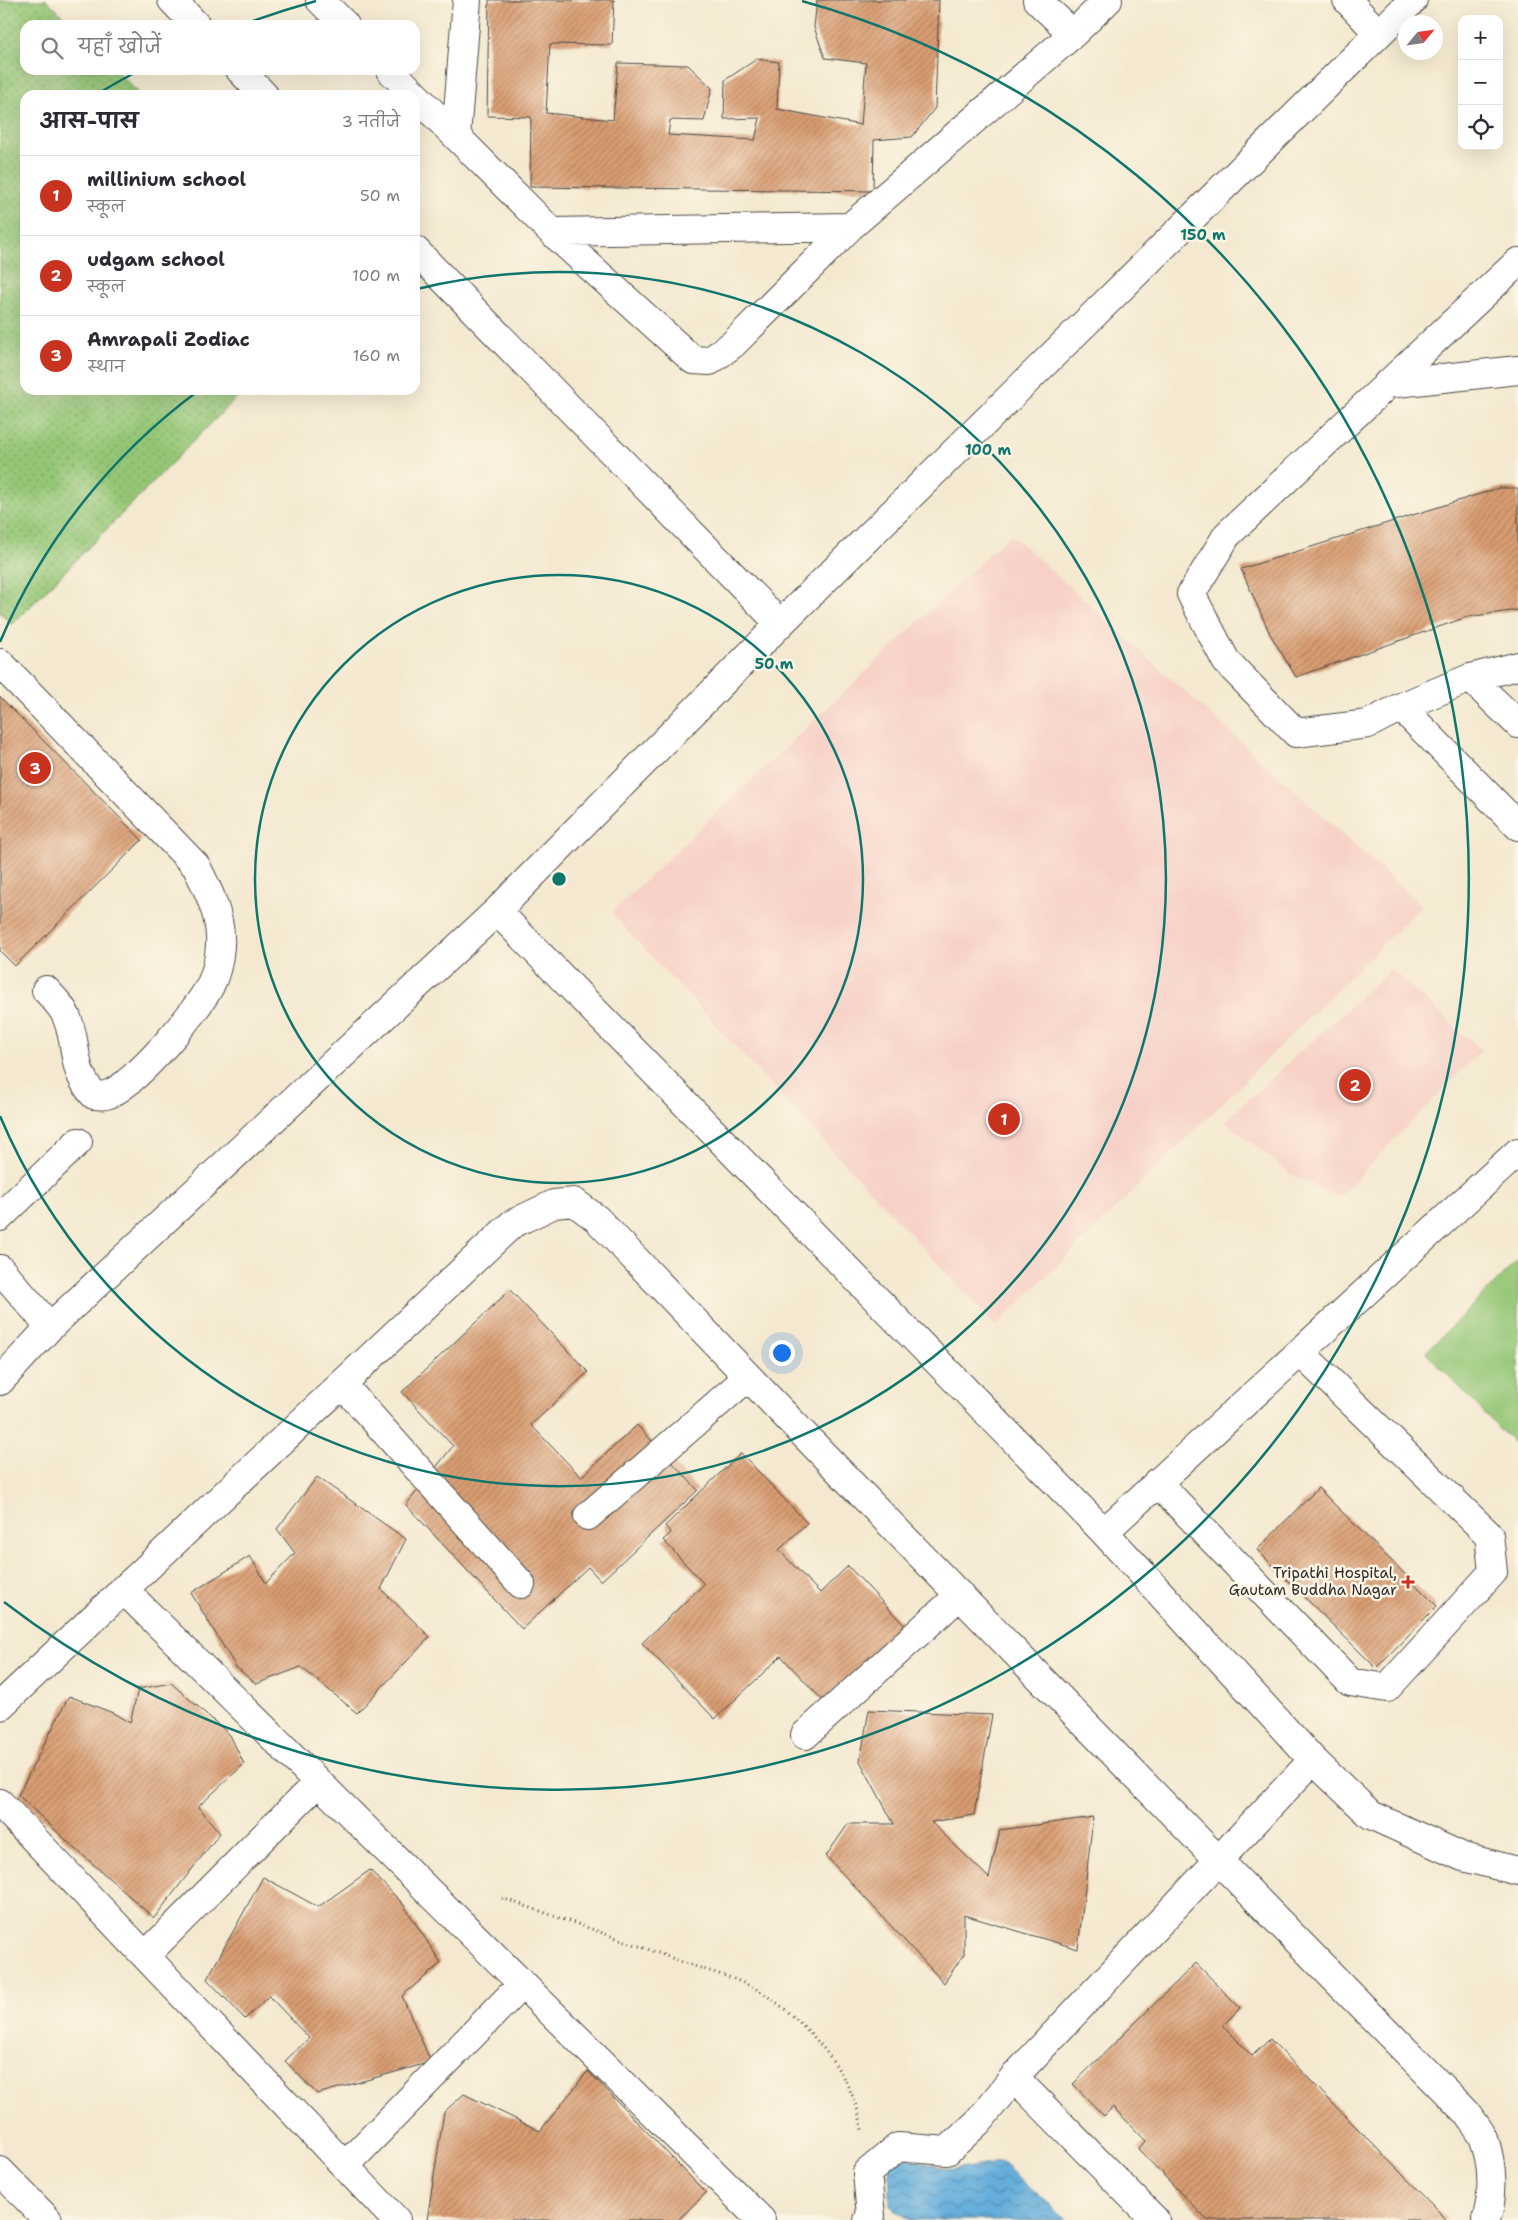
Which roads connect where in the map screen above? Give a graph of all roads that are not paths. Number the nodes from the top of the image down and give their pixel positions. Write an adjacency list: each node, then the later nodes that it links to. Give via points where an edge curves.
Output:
1 (172, 0): 8 (street)
2 (320, 0): 9 (street)
3 (467, 0): 17 (street)
4 (1037, 0): 11 (street)
5 (1108, 0): 11 (street)
6 (1347, 0): 10 (street)
7 (1413, 0): 10 (street)
8 (191, 20)
9 (340, 20)
10 (1378, 33): 24 (street)
11 (1073, 34): 18 (street)
12 (245, 75): 14 (street)
13 (395, 75): 15 (street)
14 (259, 90)
15 (410, 90)
16 (420, 100): 17 (street)
17 (456, 136): 19 (street)
18 (850, 227): 19 (street); 19 (street, via 733,344 710,361 693,360)
19 (552, 232)
20 (420, 255): 24 (street)
21 (1518, 262): 23 (street)
22 (1518, 370): 23 (street)
23 (1387, 384): 28 (street, via 1227,535 1191,594 1226,661 1296,733 1368,724)
24 (780, 624): 31 (street)
25 (0, 664): 32 (street, via 196,866 218,920 220,944 217,966 200,1001 178,1030 130,1080 106,1095 94,1094 84,1084 74,1057 66,1016)
26 (1518, 666): 27 (street)
27 (1470, 678): 28 (street); 29 (street)
28 (1401, 707): 30 (street)
29 (1518, 724)
30 (1518, 826)
31 (497, 911): 37 (street); 44 (street)
32 (46, 990)
33 (78, 1142): 35 (street)
34 (1518, 1152): 38 (street)
35 (0, 1217)
36 (0, 1269): 37 (street)
37 (50, 1327): 40 (street)
38 (1300, 1352): 42 (street); 42 (street, via 1489,1535 1493,1572 1387,1688 1350,1682)
39 (748, 1377): 41 (street, via 597,1219 574,1202 554,1204 512,1224); 43 (street); 47 (street)
40 (0, 1381)
41 (342, 1384): 45 (street); 46 (street)
42 (1157, 1482): 44 (street)
43 (588, 1516)
44 (1104, 1532): 50 (street)
45 (521, 1584)
46 (123, 1589): 48 (street); 51 (street)
47 (960, 1595): 49 (street); 53 (street)
48 (0, 1706)
49 (805, 1735)
50 (1313, 1760): 53 (street); 54 (street, via 1371,1815 1463,1857)
51 (318, 1782): 55 (street); 56 (street)
52 (0, 1803): 55 (street)
53 (1218, 1860): 57 (street); 65 (street, via 1467,2113 1483,2138 1491,2172)
54 (1518, 1871)
55 (146, 1955): 58 (street)
56 (522, 1984): 58 (street); 63 (street)
57 (1014, 2077): 60 (street); 64 (street, via 979,2121 947,2151 898,2147 868,2173 872,2216)
58 (345, 2166): 62 (street)
59 (0, 2171): 61 (street)
60 (1149, 2218)
61 (48, 2220)
62 (396, 2220)
63 (761, 2220)
64 (868, 2220)
65 (1486, 2220)

